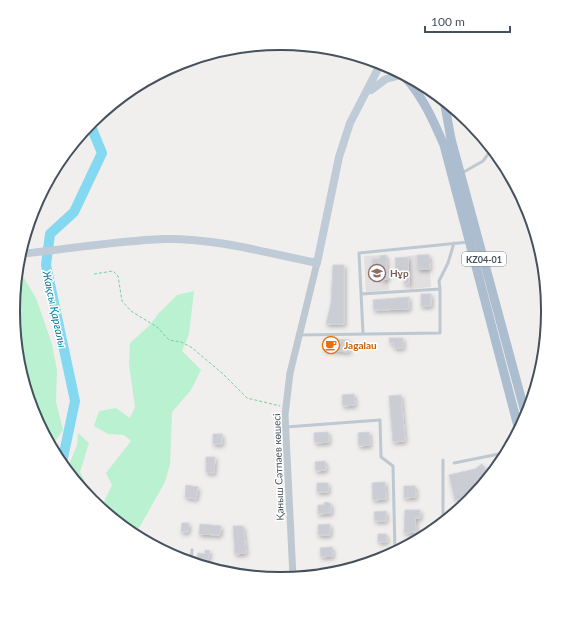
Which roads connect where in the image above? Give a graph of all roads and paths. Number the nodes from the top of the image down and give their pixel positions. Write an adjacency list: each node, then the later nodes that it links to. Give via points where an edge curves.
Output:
1 (378, 69): 4 (main road)
2 (394, 76): 4 (main road, via 377,84)
3 (411, 85): 8 (main road, KZ04-01, via 430,112 444,145)
4 (365, 97): 11 (main road, via 350,123 339,157)
5 (446, 110): 7 (main road, KZ04-01, via 451,139)
6 (488, 154): 7 (lane, via 483,161)
7 (462, 173): 17 (main road, KZ04-01)
8 (469, 242): 9 (lane); 19 (main road, KZ04-01)
9 (454, 243): 13 (lane, via 439,281); 14 (lane, via 359,253)
10 (27, 253): 11 (main road, via 165,239 230,245)
11 (317, 263): 16 (street, Қаныш Сәтпаев көшесі)
12 (94, 274): 18 (path, via 113,272 118,276 122,301 131,311 157,327 169,340 191,346 247,398)
13 (440, 289): 14 (lane); 15 (lane, via 440,333)
14 (361, 294): 15 (lane)
15 (363, 334): 16 (lane)
16 (299, 335): 18 (street, Қаныш Сәтпаев көшесі, via 290,373)
17 (523, 405)
18 (286, 408): 20 (street, Қаныш Сәтпаев көшесі)
19 (518, 418)
20 (286, 427): 25 (lane, via 380,420 381,457 393,466); 28 (street, Қаныш Сәтпаев көшесі)
21 (499, 454): 23 (lane)
22 (443, 460): 24 (lane)
23 (454, 463)
24 (443, 515)
25 (395, 546)
26 (192, 550): 27 (lane)
27 (191, 556)
28 (293, 571)

